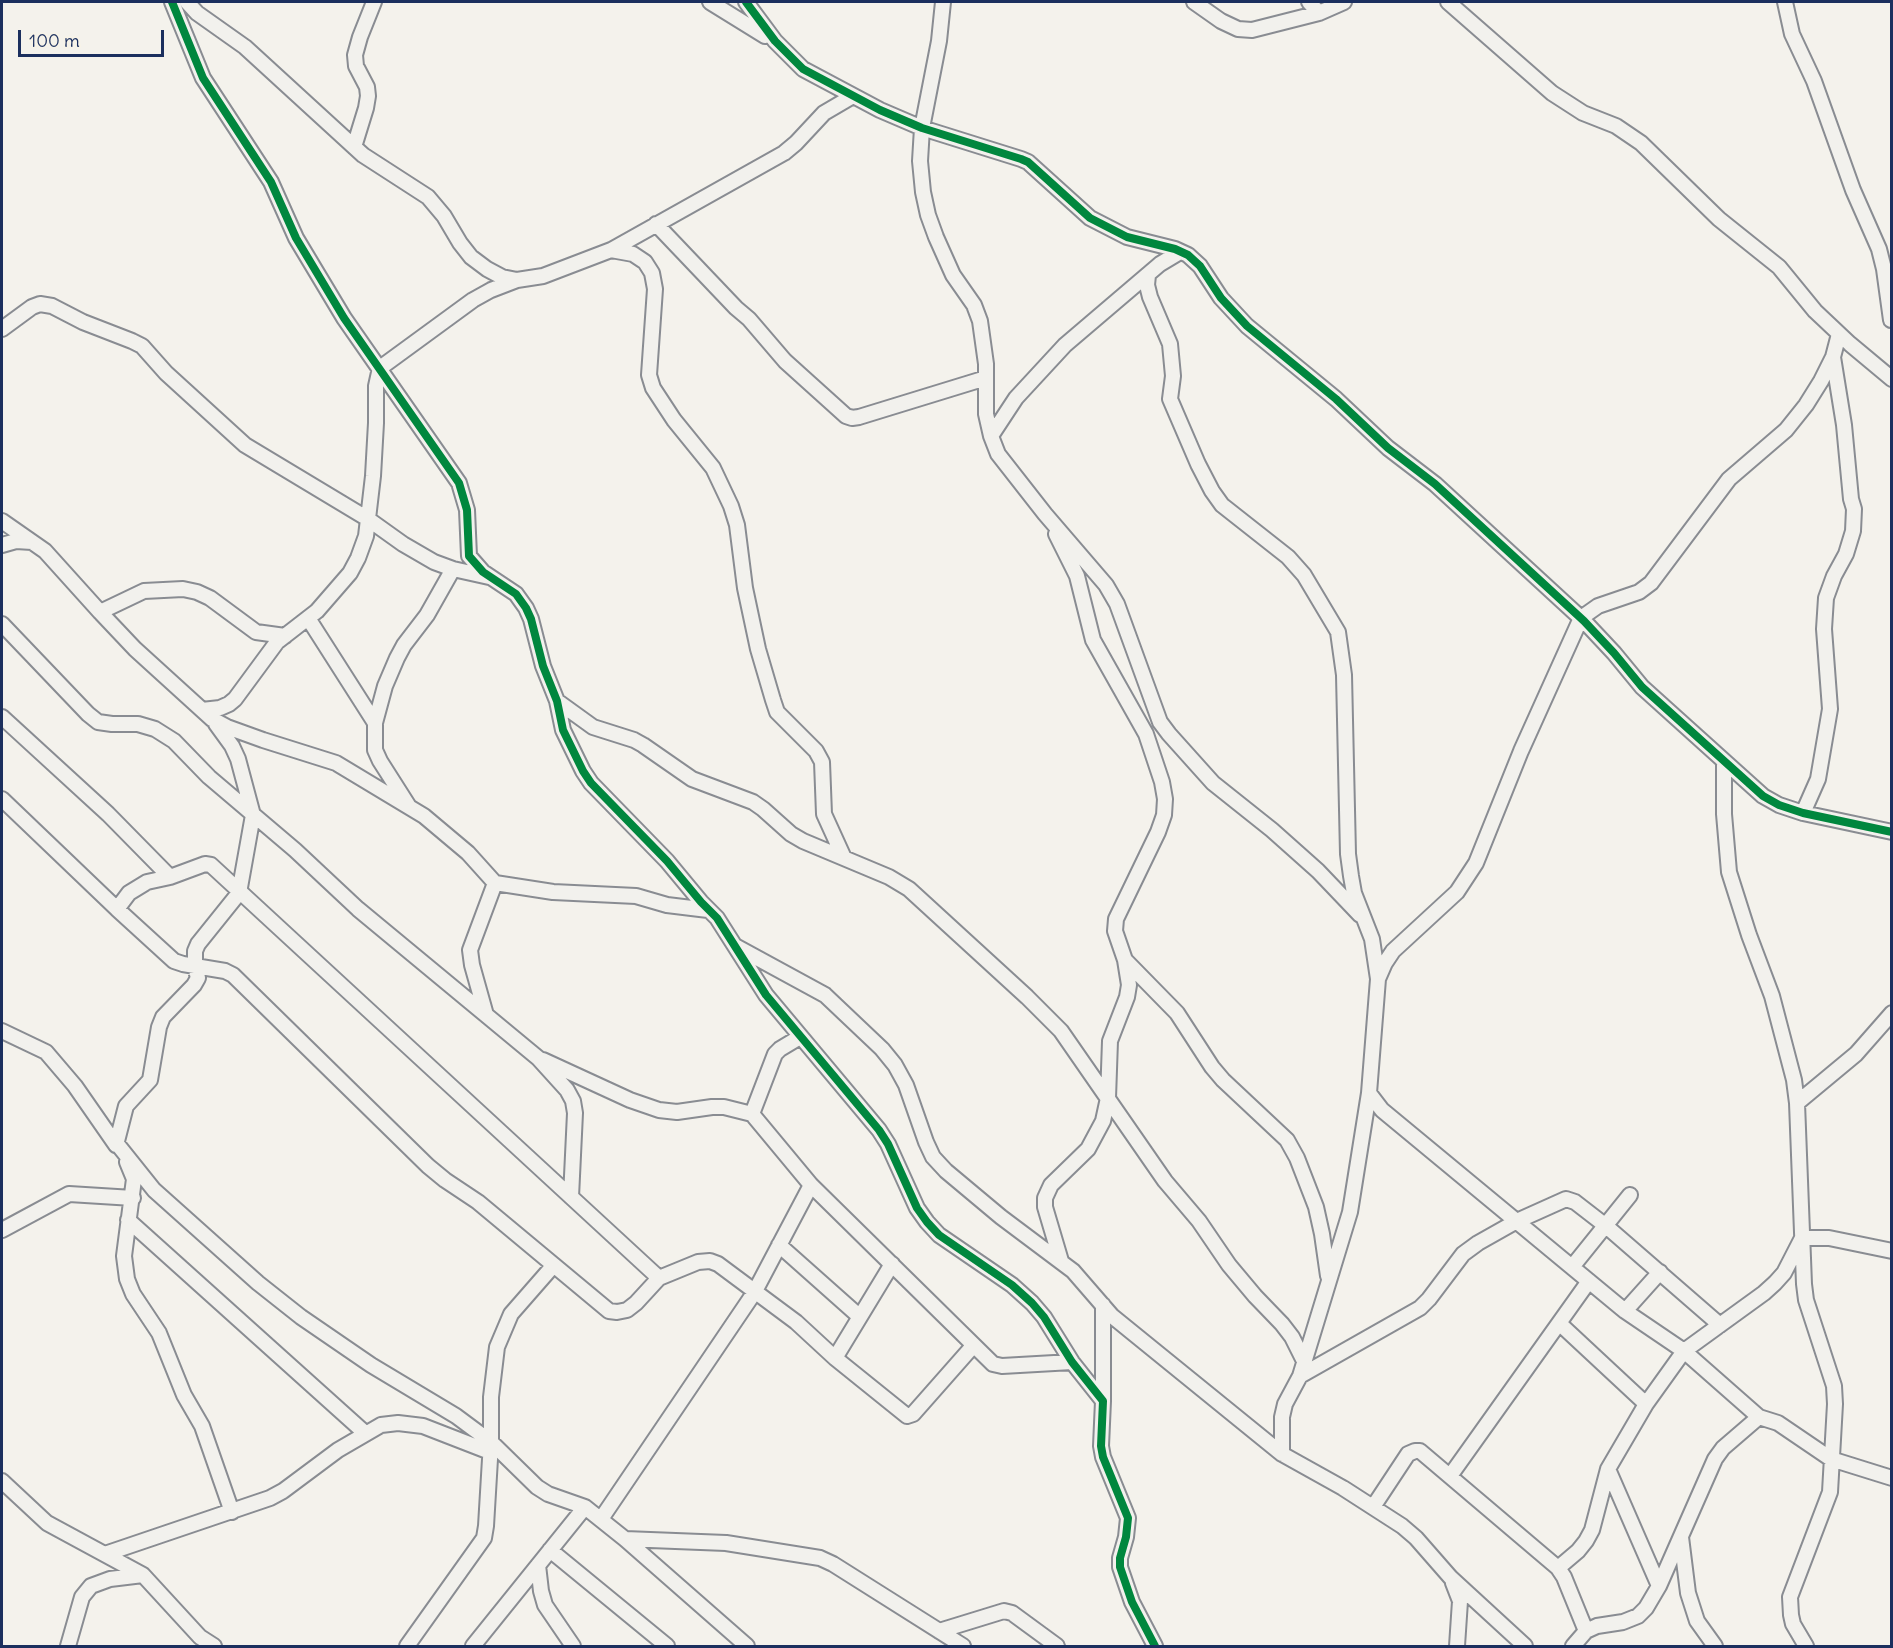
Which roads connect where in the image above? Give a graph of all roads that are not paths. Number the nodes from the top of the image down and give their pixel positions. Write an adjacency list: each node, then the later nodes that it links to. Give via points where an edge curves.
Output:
1 (172, 2): 27 (street, via 203,78 271,182 296,238 344,318)
2 (187, 2): 16 (street, via 245,48)
3 (374, 2): 16 (street, via 355,55 368,96)
4 (710, 2): 13 (street)
5 (746, 2): 13 (street)
6 (943, 2): 15 (street)
7 (1194, 2): 12 (street, via 1238,29 1252,30)
8 (1309, 2): 12 (street)
9 (1344, 2): 12 (street)
10 (1448, 2): 25 (street, via 1552,93 1641,143 1719,219 1779,267)
11 (1785, 2): 22 (street, via 1792,34 1879,249)
12 (1319, 13)
13 (775, 41): 14 (street, via 803,69)
14 (853, 96): 15 (street); 17 (street, via 824,113 784,153)
15 (922, 128): 19 (street, via 1028,162 1090,218 1127,237); 28 (street, via 920,161 928,216 953,275 980,321)
16 (354, 147): 21 (street, via 428,197 471,257 502,277)
17 (656, 224): 18 (street); 28 (street, via 785,361 846,416 859,417)
18 (611, 250): 21 (street, via 543,276); 53 (street, via 633,254 652,273 655,289 651,382 674,420 713,468 731,506 755,639 772,700 777,712 822,762 824,814)
19 (1180, 252): 20 (street); 40 (street, via 1200,266 1229,307 1255,332 1435,484)
20 (1148, 274): 30 (street, via 1039,371); 59 (street, via 1152,304 1170,344 1170,399 1207,482 1222,505 1288,557 1304,575 1338,632 1344,675 1348,854 1354,893)
21 (517, 280): 27 (street, via 474,300)
22 (1891, 318): 23 (street)
23 (1892, 328)
24 (2, 329): 32 (street, via 40,304 142,346 245,445)
25 (1839, 334): 26 (street); 29 (street)
26 (1833, 357): 40 (street, via 1806,405 1786,430 1729,479 1651,583 1639,592 1598,606); 50 (street, via 1854,509 1853,531 1826,598 1824,629 1830,709 1818,779)
27 (380, 368): 32 (street); 37 (street, via 459,483 466,510 469,556)
28 (986, 378): 30 (street, via 986,414)
29 (1892, 379)
30 (991, 436): 31 (street, via 1005,465)
31 (1045, 514): 59 (street, via 1092,567 1117,604 1160,722 1169,734 1214,783 1272,830); 61 (street, via 1077,576 1093,640 1146,734 1162,782 1164,815 1116,919 1115,931)
32 (368, 519): 36 (street, via 419,554); 39 (street, via 366,536 350,573)
33 (2, 522): 34 (street)
34 (35, 543): 35 (street); 38 (street, via 61,566)
35 (2, 544)
36 (453, 569): 37 (street); 46 (street, via 397,658)
37 (494, 578): 43 (street, via 516,594 526,608)
38 (100, 612): 42 (street, via 144,591 183,590 210,597 256,632); 44 (street)
39 (308, 618): 42 (street); 46 (street)
40 (1581, 618): 47 (street, via 1637,682); 63 (street, via 1476,864 1457,892 1393,951)
41 (2, 624): 51 (street, via 98,722 155,729 174,741)
42 (285, 636): 44 (street, via 235,699)
43 (558, 701): 53 (street, via 593,727 634,740 681,774 753,802 791,834); 58 (street, via 568,744 591,783 668,861)
44 (207, 715): 49 (street, via 227,727 336,763); 51 (street, via 232,746)
45 (2, 717): 54 (street)
46 (375, 723): 49 (street, via 375,750)
47 (1724, 761): 50 (street, via 1763,796); 71 (street, via 1729,872 1772,996)
48 (2, 799): 57 (street)
49 (409, 807): 55 (street, via 468,853)
50 (1803, 813): 52 (street)
51 (253, 814): 56 (street); 65 (street, via 358,909)
52 (1892, 832)
53 (844, 858): 70 (street, via 909,889 1061,1031)
54 (170, 877): 56 (street, via 211,865); 57 (street, via 135,888)
55 (495, 882): 58 (street, via 554,892 636,896); 65 (street, via 470,950)
56 (239, 893): 62 (street, via 198,944); 76 (street)
57 (117, 909): 62 (street, via 174,961)
58 (708, 910): 60 (street)
59 (1366, 921): 63 (street)
60 (733, 945): 67 (street); 85 (street, via 825,995 845,1012 896,1065 933,1157 1001,1217)
61 (1125, 960): 70 (street, via 1129,986 1110,1041); 91 (street, via 1177,1013 1223,1080 1287,1140 1316,1207)
62 (195, 966): 73 (street, via 198,978 194,985 163,1017 150,1080 126,1106); 87 (street, via 233,975 428,1166 478,1202)
63 (1378, 979): 69 (street)
64 (1892, 1013): 71 (street, via 1856,1053)
65 (486, 1015): 68 (street)
66 (2, 1031): 73 (street, via 46,1052)
67 (800, 1037): 72 (street, via 776,1054); 103 (street, via 879,1130 927,1222 1032,1303)
68 (538, 1058): 72 (street, via 659,1110 724,1107); 76 (street, via 573,1101)
69 (1369, 1093): 79 (street, via 1382,1110); 91 (street, via 1350,1212)
70 (1108, 1098): 85 (street, via 1097,1135 1051,1185 1046,1198 1045,1207); 102 (street, via 1244,1284 1292,1337)
71 (1797, 1103): 82 (street)
72 (752, 1114): 74 (street)
73 (117, 1145): 77 (street, via 134,1179); 109 (street, via 154,1190 258,1283 371,1365 442,1407)
74 (811, 1185): 83 (street); 86 (street)
75 (1630, 1195): 80 (street)
76 (571, 1197): 90 (street)
77 (133, 1198): 78 (street); 81 (street, via 69,1194)
78 (128, 1220): 108 (street); 118 (street, via 124,1256 127,1279 159,1333 184,1395 202,1426)
79 (1517, 1221): 80 (street, via 1566,1199); 88 (street); 104 (street, via 1463,1254 1420,1308)
80 (1606, 1226): 88 (street); 89 (street)
81 (2, 1230)
82 (1802, 1238): 84 (street, via 1829,1238); 98 (street, via 1775,1283); 111 (street, via 1806,1300 1834,1386)
83 (779, 1245): 93 (street); 96 (street)
84 (1892, 1251)
85 (1061, 1261): 94 (street)
86 (892, 1264): 96 (street); 99 (street)
87 (553, 1266): 90 (street, via 609,1311 617,1312 636,1303); 109 (street, via 511,1314 497,1347 490,1397)
88 (1572, 1267): 92 (street)
89 (1660, 1272): 95 (street); 98 (street)
90 (659, 1278): 93 (street, via 710,1261)
91 (1329, 1281): 102 (street)
92 (1589, 1281): 95 (street); 97 (street)
93 (754, 1293): 101 (street, via 796,1322); 119 (street)
94 (1103, 1305): 105 (street); 110 (street)
95 (1625, 1311): 100 (street)
96 (860, 1317): 101 (street)
97 (1559, 1323): 106 (street); 113 (street)
98 (1720, 1325): 100 (street)
99 (974, 1346): 101 (street, via 907,1416); 103 (street, via 993,1364 1002,1366)
100 (1684, 1351): 106 (street); 107 (street)
101 (835, 1358)
102 (1304, 1361): 104 (street)
103 (1072, 1362): 105 (street)
104 (1300, 1376): 110 (street, via 1282,1417)
105 (1102, 1401): 140 (street, via 1103,1457 1128,1518 1120,1567 1132,1602)
106 (1646, 1404): 112 (street)
107 (1759, 1417): 111 (street, via 1778,1423); 120 (street, via 1715,1459)
108 (365, 1433): 109 (street, via 381,1425 398,1423 423,1426); 118 (street, via 283,1491)
109 (490, 1447): 116 (street, via 548,1494); 133 (street, via 484,1538)
110 (1282, 1454): 117 (street)
111 (1832, 1459): 114 (street); 145 (street, via 1825,1509 1790,1597 1793,1624)
112 (1608, 1469): 125 (street, via 1592,1530 1578,1551); 128 (street)
113 (1450, 1476): 117 (street, via 1415,1450 1408,1454); 125 (street)
114 (1892, 1478)
115 (2, 1481): 123 (street, via 47,1523)
116 (585, 1507): 119 (street); 122 (street)
117 (1373, 1507): 127 (street, via 1416,1538)
118 (232, 1512): 123 (street)
119 (600, 1519): 121 (street)
120 (1681, 1537): 128 (street); 144 (street, via 1688,1593 1697,1621)
121 (625, 1539): 129 (street, via 726,1543 820,1558); 137 (street)
122 (550, 1550): 124 (street); 136 (street)
123 (105, 1554): 126 (street)
124 (538, 1565): 134 (street); 135 (street, via 545,1605)
125 (1558, 1568): 130 (street)
126 (143, 1575): 131 (street, via 91,1586 82,1597); 132 (street)
127 (1451, 1578): 141 (street, via 1460,1600); 142 (street)
128 (1659, 1586): 130 (street, via 1638,1616)
129 (939, 1631): 138 (street); 139 (street, via 1004,1611)
130 (1586, 1631): 143 (street)
131 (68, 1647)
132 (214, 1647)
133 (407, 1647)
134 (473, 1647)
135 (573, 1647)
136 (667, 1647)
137 (747, 1647)
138 (963, 1647)
139 (1057, 1647)
140 (1155, 1647)
141 (1457, 1647)
142 (1525, 1647)
143 (1574, 1647)
144 (1715, 1647)
145 (1806, 1647)

